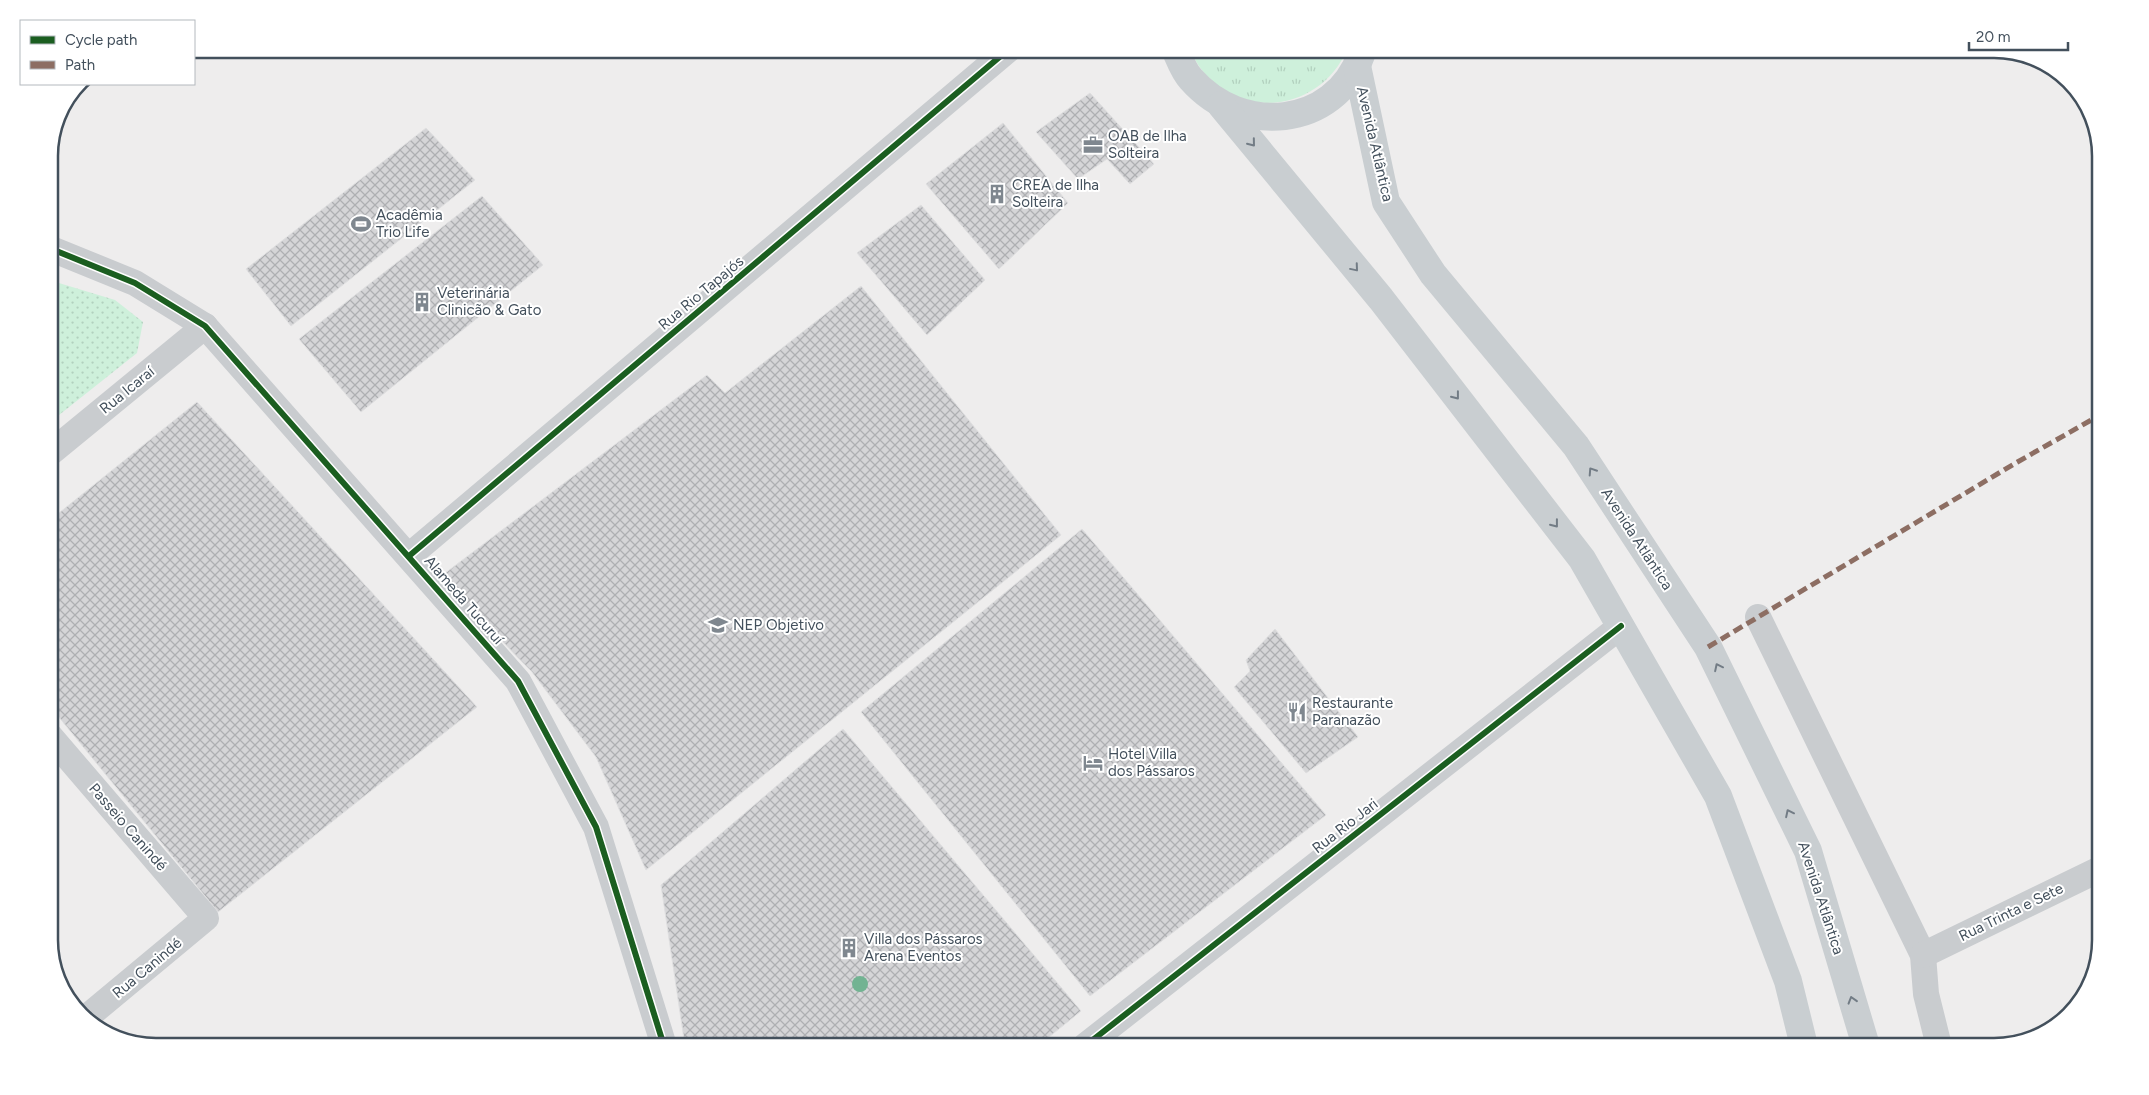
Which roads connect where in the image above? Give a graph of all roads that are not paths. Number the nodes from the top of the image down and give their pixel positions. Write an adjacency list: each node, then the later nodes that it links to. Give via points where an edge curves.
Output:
1 (998, 58): 10 (street, Rua Rio Tapajós)
2 (1173, 58): 5 (main road)
3 (1180, 58): 5 (main road)
4 (1360, 58): 6 (main road, via 1336,93 1309,110 1277,118 1244,115); 21 (main road, Avenida Atlântica, one-way to 4, via 1808,851 1708,647 1576,446 1433,274 1386,202)
5 (1191, 79): 6 (main road)
6 (1221, 105): 12 (main road, one-way to 12, via 1381,299 1576,551)
7 (58, 252): 8 (street, Alameda Tucuruí, via 135,283)
8 (205, 326): 9 (street, Rua Icaraí); 10 (street, Alameda Tucuruí)
9 (58, 447)
10 (409, 556): 18 (street, Alameda Tucuruí, via 518,681 596,827)
11 (1758, 617): 16 (street)
12 (1621, 626): 19 (street, Rua Rio Jari); 20 (main road, via 1718,796 1788,981)
13 (58, 745): 15 (street, Passeio Canindé)
14 (2092, 872): 16 (street, Rua Trinta e Sete)
15 (206, 918): 17 (street, Rua Canindé)
16 (1923, 955): 22 (street, via 1926,994)
17 (91, 1013)
18 (662, 1038)
19 (1095, 1038)
20 (1802, 1038)
21 (1864, 1038)
22 (1937, 1038)

